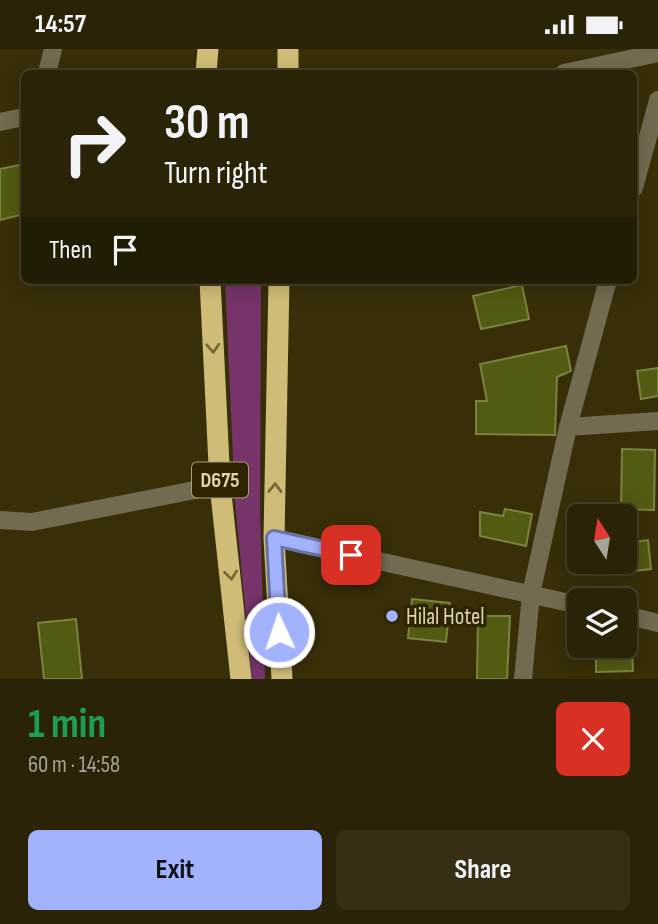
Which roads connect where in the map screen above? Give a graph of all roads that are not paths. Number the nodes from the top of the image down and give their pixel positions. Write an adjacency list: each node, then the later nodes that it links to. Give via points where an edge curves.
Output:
1 (53, 49): 5 (street)
2 (208, 49): 6 (highway)
3 (288, 49): 7 (highway)
4 (658, 53): 8 (street)
5 (48, 70)
6 (206, 70)
7 (288, 70)
8 (578, 70)
9 (658, 100): 12 (street)
10 (21, 118): 11 (street)
11 (0, 122)
12 (637, 177)
13 (210, 284): 18 (highway, D675, one-way to 18)
14 (279, 284): 20 (highway, D675, one-way to 14)
15 (607, 284): 17 (street)
16 (658, 421): 17 (street)
17 (568, 427): 21 (street)
18 (220, 485): 19 (street, via 32,522); 25 (highway, D675, one-way to 25)
19 (0, 520)
20 (274, 538): 21 (street); 26 (highway, D675)
21 (531, 594): 22 (street); 27 (street)
22 (567, 602)
23 (637, 618): 24 (street)
24 (658, 623)
25 (242, 679)
26 (282, 679)
27 (523, 679)

